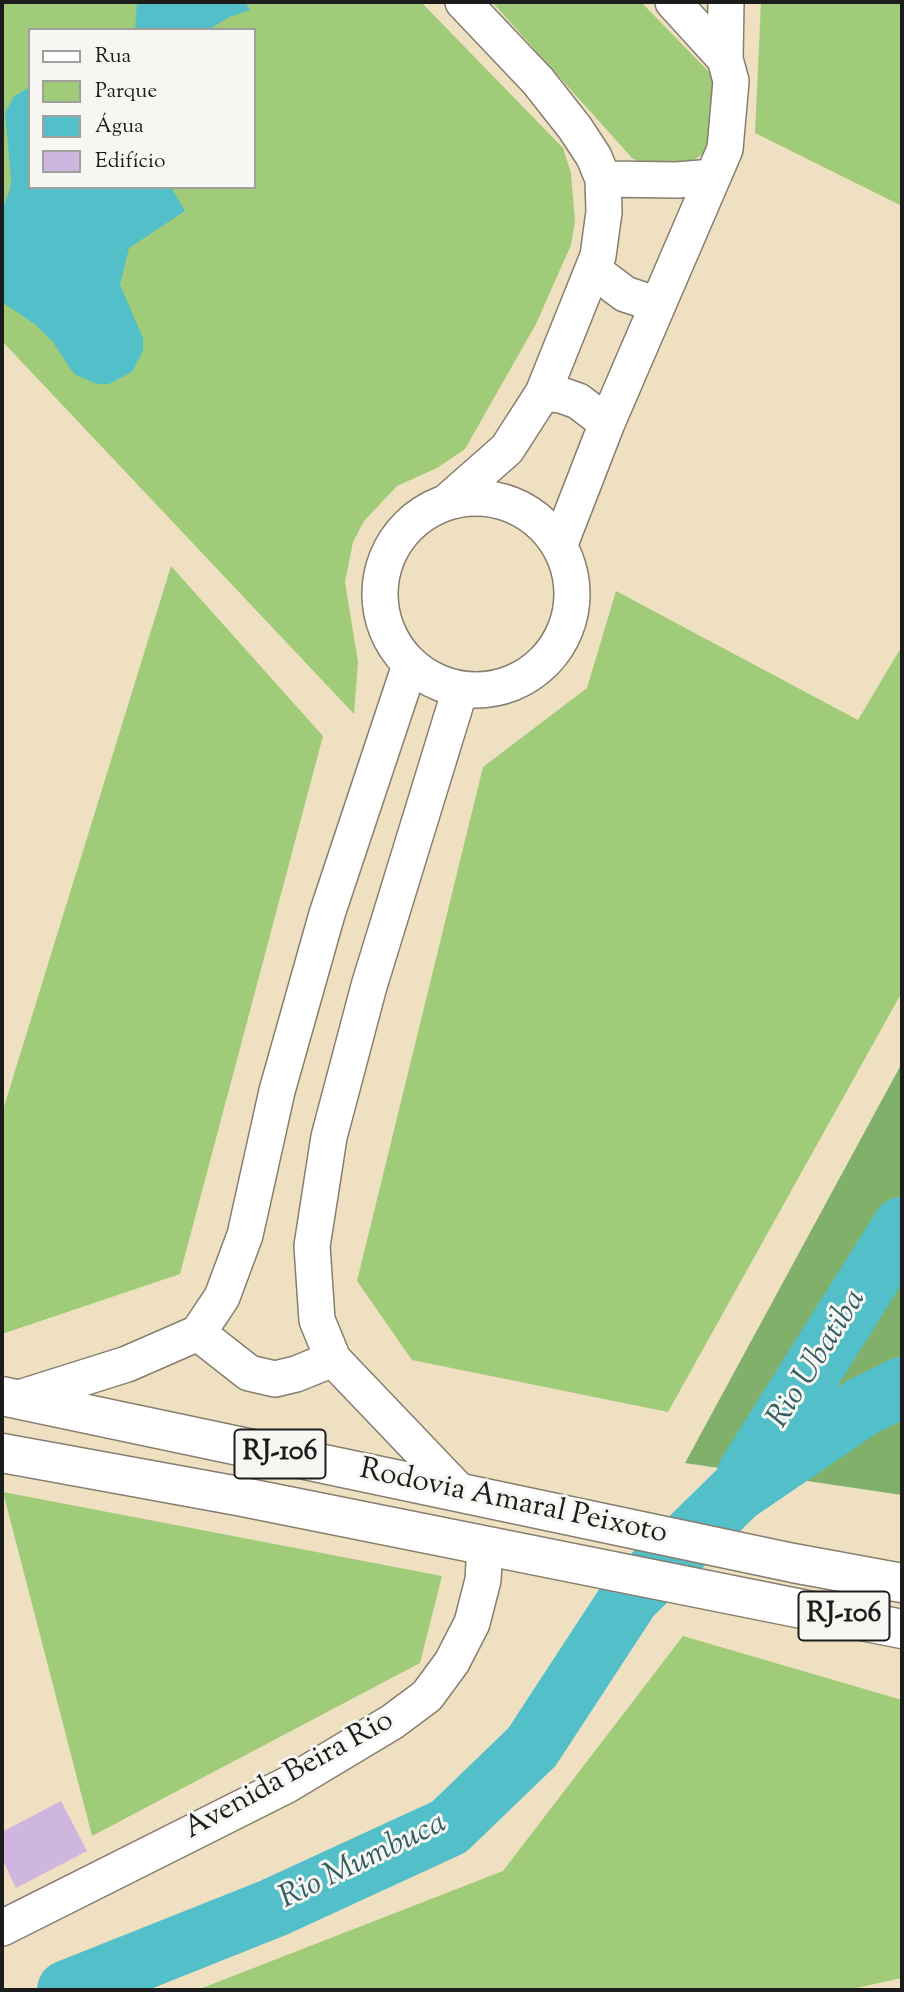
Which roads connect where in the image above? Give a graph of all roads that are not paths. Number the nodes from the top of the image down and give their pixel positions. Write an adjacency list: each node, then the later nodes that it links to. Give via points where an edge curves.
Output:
1 (463, 2): 6 (street, via 546,90 594,157)
2 (673, 2): 4 (street)
3 (726, 2): 4 (street)
4 (725, 59): 5 (street, via 731,81 729,112 724,149)
5 (713, 177): 6 (street); 8 (street)
6 (603, 179): 7 (street, via 604,212)
7 (593, 270): 8 (street, via 625,295); 9 (street)
8 (658, 305): 10 (street)
9 (543, 393): 10 (street, via 578,401); 11 (street, via 508,449)
10 (607, 424): 12 (street)
11 (448, 501): 12 (street, via 480,497 512,503 539,520); 13 (street, via 421,514 400,534 386,559 379,587 382,616 392,642)
12 (560, 544): 14 (street, via 572,573 573,605 565,635 547,661 522,680 492,690)
13 (410, 665): 14 (street, via 433,681); 15 (street, via 327,915 277,1091 245,1235 222,1297)
14 (460, 690): 16 (street, via 369,986 329,1137 312,1246 312,1285 317,1320)
15 (198, 1333): 16 (street, via 249,1373 275,1379); 17 (street, via 127,1364)
16 (333, 1359): 19 (street)
17 (9, 1398): 19 (highway, Rodovia Amaral Peixoto / RJ-106)
18 (2, 1453): 20 (highway, Rodovia Amaral Peixoto / RJ-106)
19 (460, 1492): 21 (highway, Rodovia Amaral Peixoto / RJ-106)
20 (485, 1545): 22 (highway, Rodovia Amaral Peixoto / RJ-106); 23 (street, Avenida Beira Rio, via 483,1580 472,1623 427,1696 287,1785)
21 (902, 1583)
22 (902, 1629)
23 (2, 1928)

